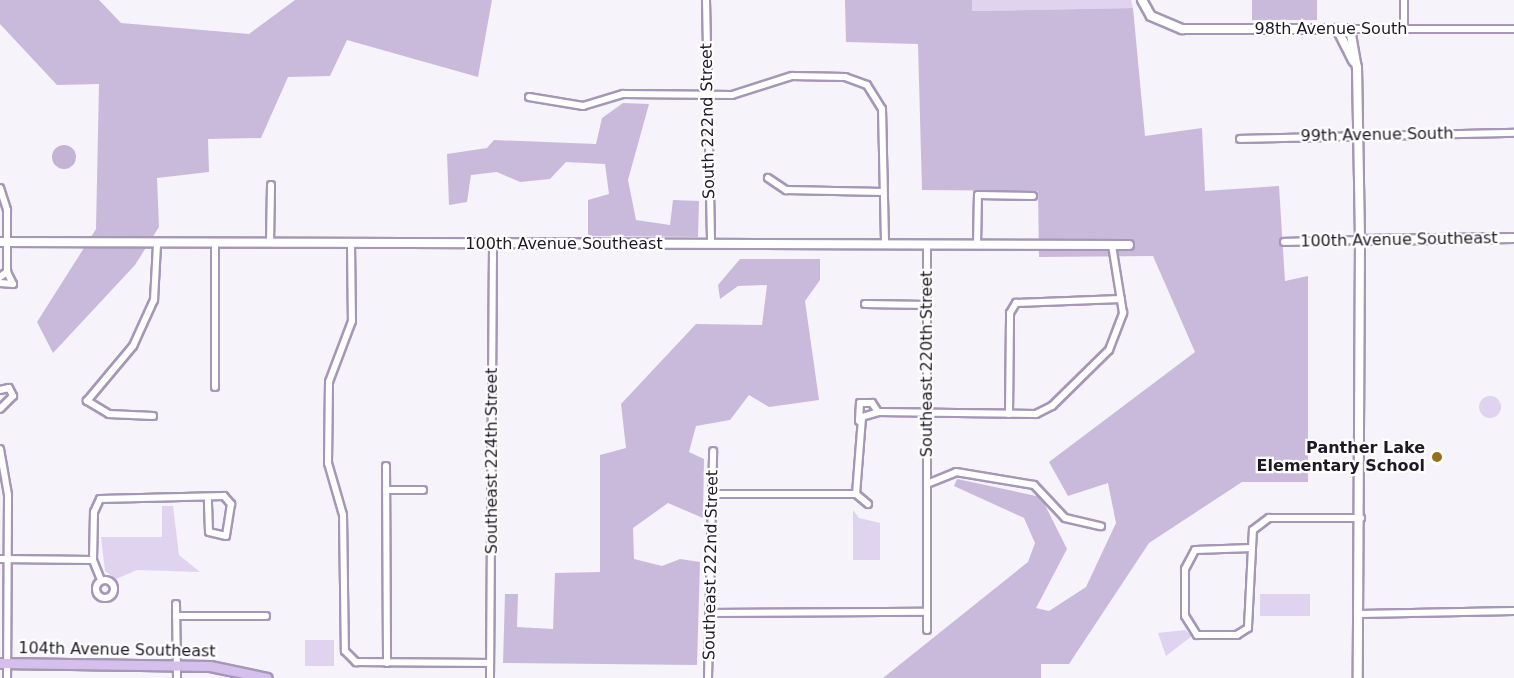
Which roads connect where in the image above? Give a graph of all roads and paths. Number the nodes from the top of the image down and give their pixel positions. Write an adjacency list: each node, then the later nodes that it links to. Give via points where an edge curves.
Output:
1 (706, 0): 9 (street, South 222nd Street)
2 (1142, 0): 4 (street, 98th Avenue South, via 1151,16 1182,29)
3 (1404, 0): 6 (street)
4 (1337, 29): 5 (street, 98th Avenue South); 8 (street, via 1352,56)
5 (1350, 29): 6 (street, 98th Avenue South); 8 (street)
6 (1404, 29): 7 (street, 98th Avenue South)
7 (1514, 29)
8 (1357, 85): 11 (street)
9 (707, 96): 10 (street, via 623,94 583,106); 17 (street, via 737,94 777,78 844,77 867,85 882,109); 25 (street, South 222nd Street)
10 (529, 97)
11 (1358, 133): 12 (street, 99th Avenue South); 13 (street, 99th Avenue South); 20 (street)
12 (1514, 133)
13 (1240, 139)
14 (768, 178): 17 (street, via 786,190)
15 (271, 185): 24 (street)
16 (0, 189): 21 (street)
17 (883, 192): 29 (street)
18 (1033, 196): 31 (street, via 978,195)
19 (1514, 238): 20 (street, 100th Avenue Southeast)
20 (1360, 240): 22 (street, 100th Avenue Southeast); 58 (street)
21 (4, 242): 26 (street, 100th Avenue Southeast); 34 (street)
22 (1284, 242)
23 (215, 243): 24 (street, 100th Avenue Southeast); 26 (street, 100th Avenue Southeast); 40 (street)
24 (270, 243): 27 (street, 100th Avenue Southeast)
25 (711, 243): 28 (street, 100th Avenue Southeast); 29 (street, 100th Avenue Southeast)
26 (157, 244): 46 (street, via 154,300 133,346 87,401 109,414)
27 (351, 244): 28 (street, 100th Avenue Southeast); 73 (street, via 352,321 329,382 328,463 343,515 347,656 356,662)
28 (493, 244): 74 (street, Southeast 224th Street)
29 (885, 244): 30 (street, 100th Avenue Southeast)
30 (927, 244): 31 (street, 100th Avenue Southeast); 39 (street, Southeast 220th Street)
31 (977, 245): 32 (street, 100th Avenue Southeast)
32 (1112, 245): 33 (street, 100th Avenue Southeast); 37 (street)
33 (1129, 245)
34 (7, 273): 35 (street); 36 (street, via 13,284)
35 (0, 277)
36 (0, 283)
37 (1121, 298): 45 (street, via 1121,323 1113,345 1046,411); 45 (street, via 1028,298 1012,307)
38 (865, 304): 39 (street)
39 (927, 305): 44 (street, Southeast 220th Street)
40 (215, 387)
41 (0, 390): 42 (street, via 9,388 13,396)
42 (0, 409)
43 (878, 412): 44 (street); 47 (street); 47 (street, via 872,403 860,403)
44 (927, 413): 45 (street); 51 (street, Southeast 220th Street)
45 (1010, 414)
46 (153, 416)
47 (859, 421): 55 (street)
48 (0, 449): 61 (street, via 8,495)
49 (713, 452): 54 (street, Southeast 222nd Street)
50 (386, 466): 52 (street)
51 (927, 484): 59 (street, Southeast 220th Street, via 956,472 1034,485 1065,518); 66 (street, Southeast 220th Street)
52 (386, 490): 53 (street); 73 (street)
53 (423, 490)
54 (712, 494): 55 (street); 67 (street, Southeast 222nd Street)
55 (856, 494): 57 (street)
56 (208, 498): 56 (street, via 209,532 226,536 231,529 230,500); 62 (street, via 100,499 94,512)
57 (868, 504)
58 (1360, 518): 60 (street, via 1262,520 1253,530); 68 (street)
59 (1101, 526)
60 (1252, 548): 60 (street, via 1191,553 1185,569 1189,627 1204,636 1237,635 1248,628)
61 (4, 559): 62 (street); 72 (street)
62 (93, 560): 63 (street)
63 (101, 580)
64 (176, 604): 69 (street)
65 (1514, 611): 68 (street)
66 (927, 612): 67 (street); 71 (street, Southeast 220th Street)
67 (709, 613): 80 (street, Southeast 222nd Street)
68 (1360, 614): 81 (street)
69 (176, 616): 70 (street); 75 (street)
70 (266, 616)
71 (927, 630)
72 (3, 663): 75 (main road, 104th Avenue Southeast); 76 (street)
73 (387, 663): 74 (street)
74 (490, 663): 79 (street, Southeast 224th Street)
75 (177, 665): 77 (street); 78 (main road, 104th Avenue Southeast, via 232,669)
76 (7, 678)
77 (177, 678)
78 (267, 678)
79 (490, 678)
80 (708, 678)
81 (1358, 678)

